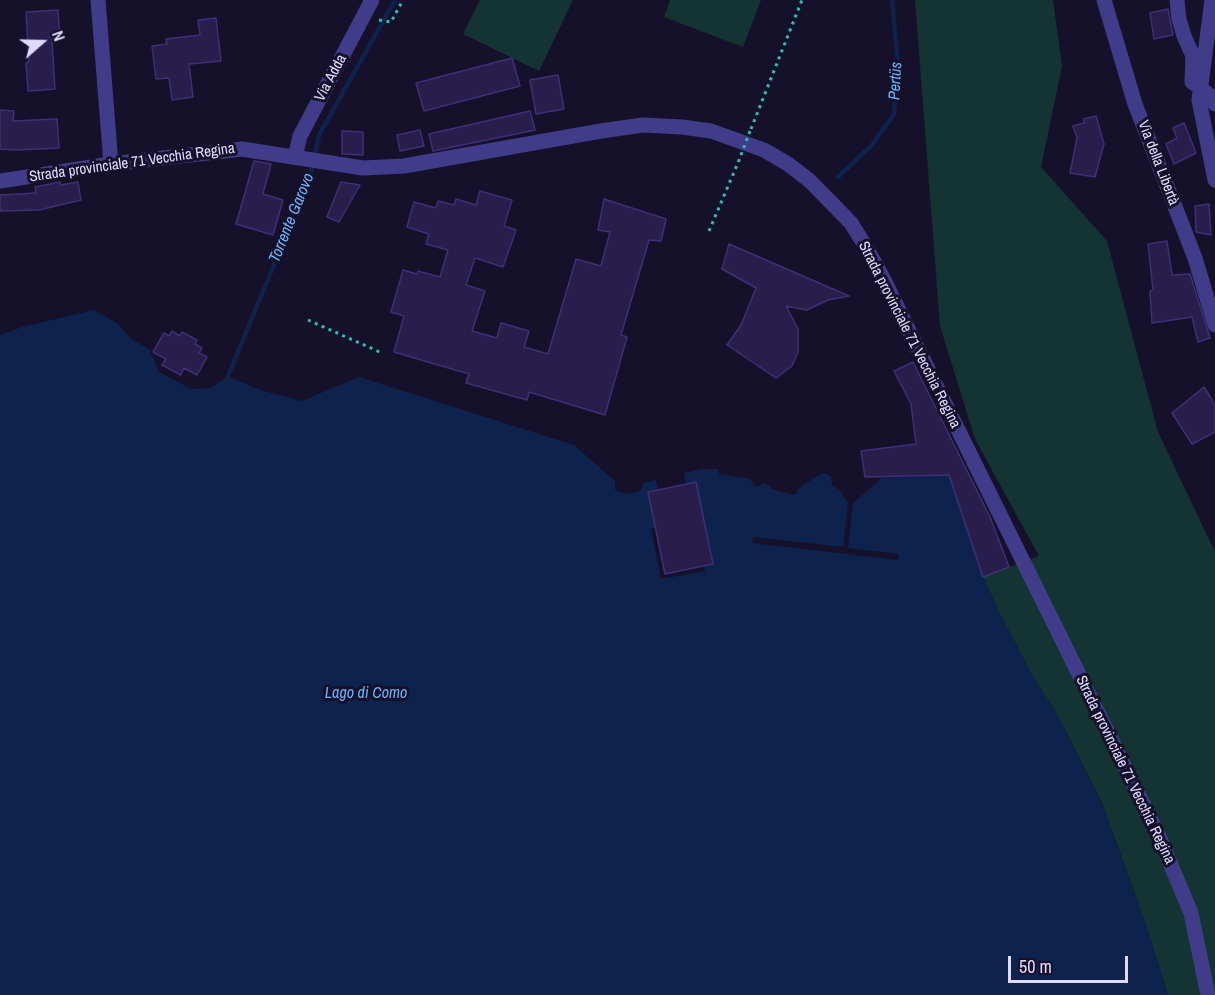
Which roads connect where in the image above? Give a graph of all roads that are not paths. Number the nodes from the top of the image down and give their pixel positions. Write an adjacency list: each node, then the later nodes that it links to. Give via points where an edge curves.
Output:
1 (98, 0): 9 (street)
2 (372, 0): 8 (street, Via Adda, via 300,136)
3 (1104, 0): 12 (street, Via della Libertà, via 1135,104 1195,258)
4 (1177, 0): 6 (street, via 1179,19 1193,56 1192,82)
5 (1212, 0): 6 (street)
6 (1202, 88): 7 (street); 10 (street, via 1199,100)
7 (1215, 104)
8 (299, 158): 9 (street, Strada provinciale 71 Vecchia Regina, via 233,149); 13 (street, Strada provinciale 71 Vecchia Regina, via 363,168 404,166 643,125 682,127 711,131 764,150 788,164 829,199 867,247 1158,834 1191,913)
9 (111, 164): 11 (street, Strada provinciale 71 Vecchia Regina)
10 (1215, 180)
11 (0, 181)
12 (1215, 325)
13 (1208, 995)

